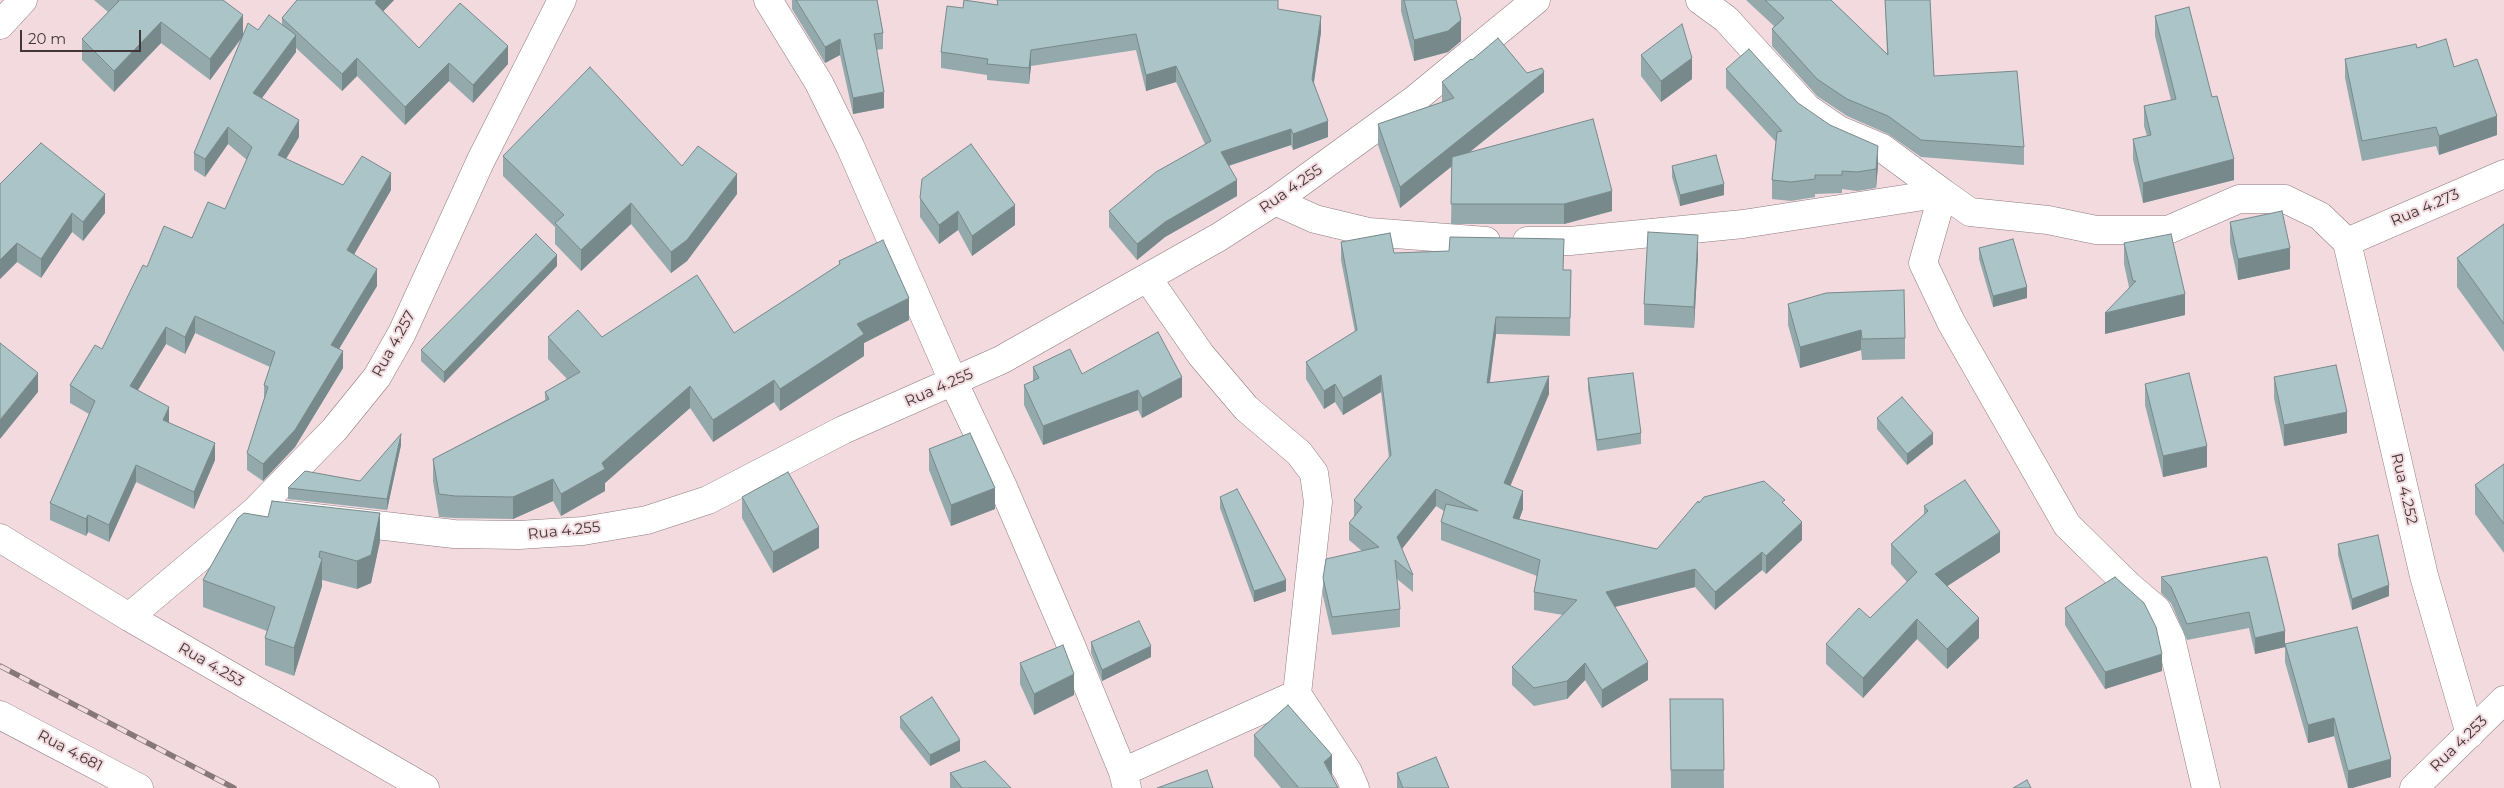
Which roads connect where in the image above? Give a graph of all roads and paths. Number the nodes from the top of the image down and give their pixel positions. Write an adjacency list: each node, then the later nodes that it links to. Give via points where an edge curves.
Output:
1 (24, 0): 6 (street)
2 (562, 0): 13 (street, Rua 4.257, via 481,160 402,333 377,377 334,430)
3 (768, 0): 12 (street, via 819,82)
4 (1536, 0): 9 (street, Rua 4.255, via 1414,100)
5 (1700, 0): 8 (street, via 1726,19 1807,108 1839,130 1882,148)
6 (0, 24)
7 (2504, 174): 10 (street, Rua 4.273)
8 (1943, 194): 9 (street, via 1743,224 1570,241 1468,241 1369,232 1315,219); 10 (street, via 1970,212 2048,220 2096,230 2168,230 2239,199 2285,199 2320,216); 24 (street, via 1923,263 1951,322 2067,525 2157,610 2171,639)
9 (1275, 201): 11 (street, Rua 4.255)
10 (2347, 242): 19 (street, Rua 4.252, via 2424,576)
11 (1148, 278): 12 (street, Rua 4.255); 16 (street, via 1201,355 1246,408 1298,453 1314,473 1318,502)
12 (954, 383): 13 (street, Rua 4.255, via 843,430 708,500 647,520 583,531 463,534); 20 (street, via 1003,487)
13 (255, 511): 15 (street, Rua 4.257)
14 (0, 538): 15 (street, Rua 4.253)
15 (129, 617): 22 (street, Rua 4.253)
16 (1297, 694): 20 (street); 23 (street)
17 (2504, 700): 19 (street, Rua 4.253)
18 (0, 715): 21 (street, Rua 4.681)
19 (2470, 734): 25 (street, Rua 4.253)
20 (1125, 780)
21 (139, 788)
22 (425, 788)
23 (1355, 788)
24 (2206, 788)
25 (2414, 788)

